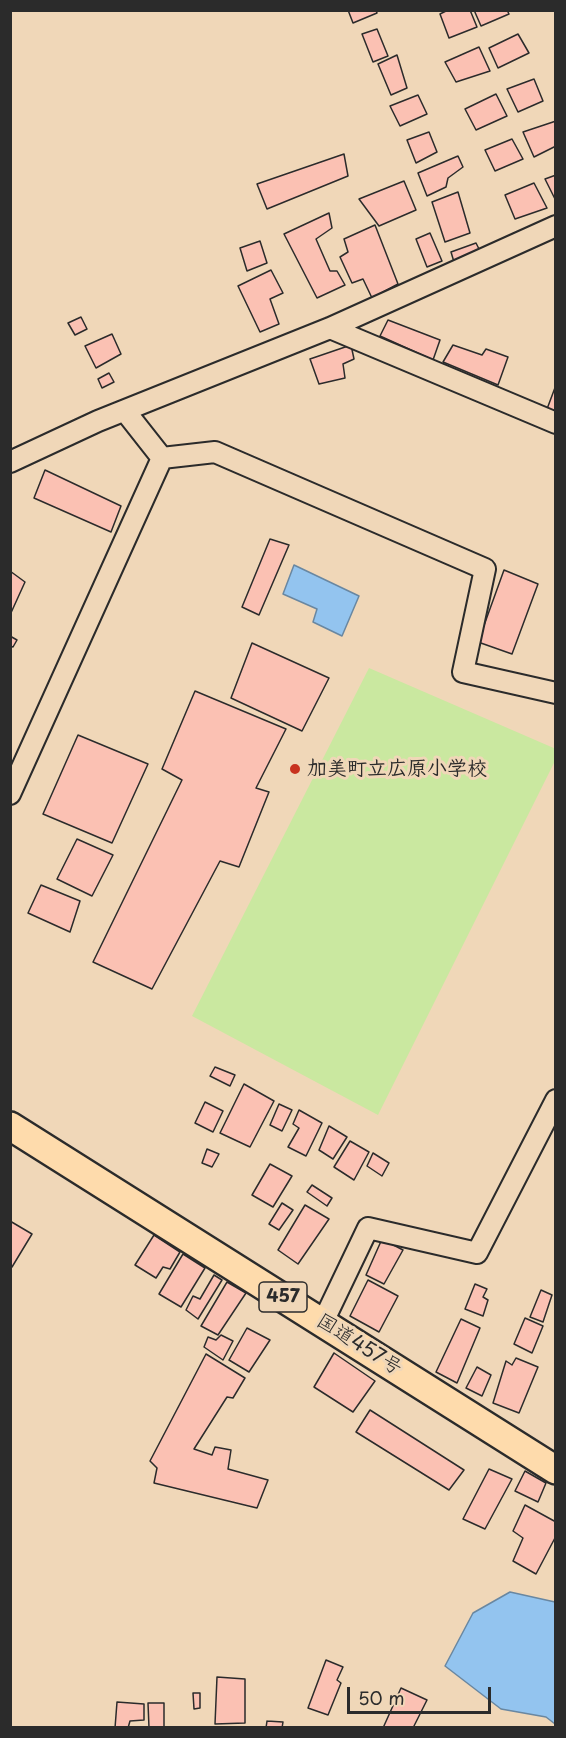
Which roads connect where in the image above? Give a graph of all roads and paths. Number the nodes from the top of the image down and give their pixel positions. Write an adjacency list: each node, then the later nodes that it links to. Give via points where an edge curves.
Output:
1 (555, 226): 2 (street)
2 (330, 328): 3 (street); 4 (street)
3 (125, 411): 5 (street); 6 (street)
4 (555, 423)
5 (162, 458): 7 (street, via 215,452 485,569 463,672); 8 (street)
6 (10, 462)
7 (555, 693)
8 (10, 794)
9 (555, 1100): 11 (street, via 477,1253 368,1228)
10 (10, 1126): 11 (highway, 国道457号 / 457)
11 (323, 1322): 12 (highway, 国道457号 / 457)
12 (555, 1470)

